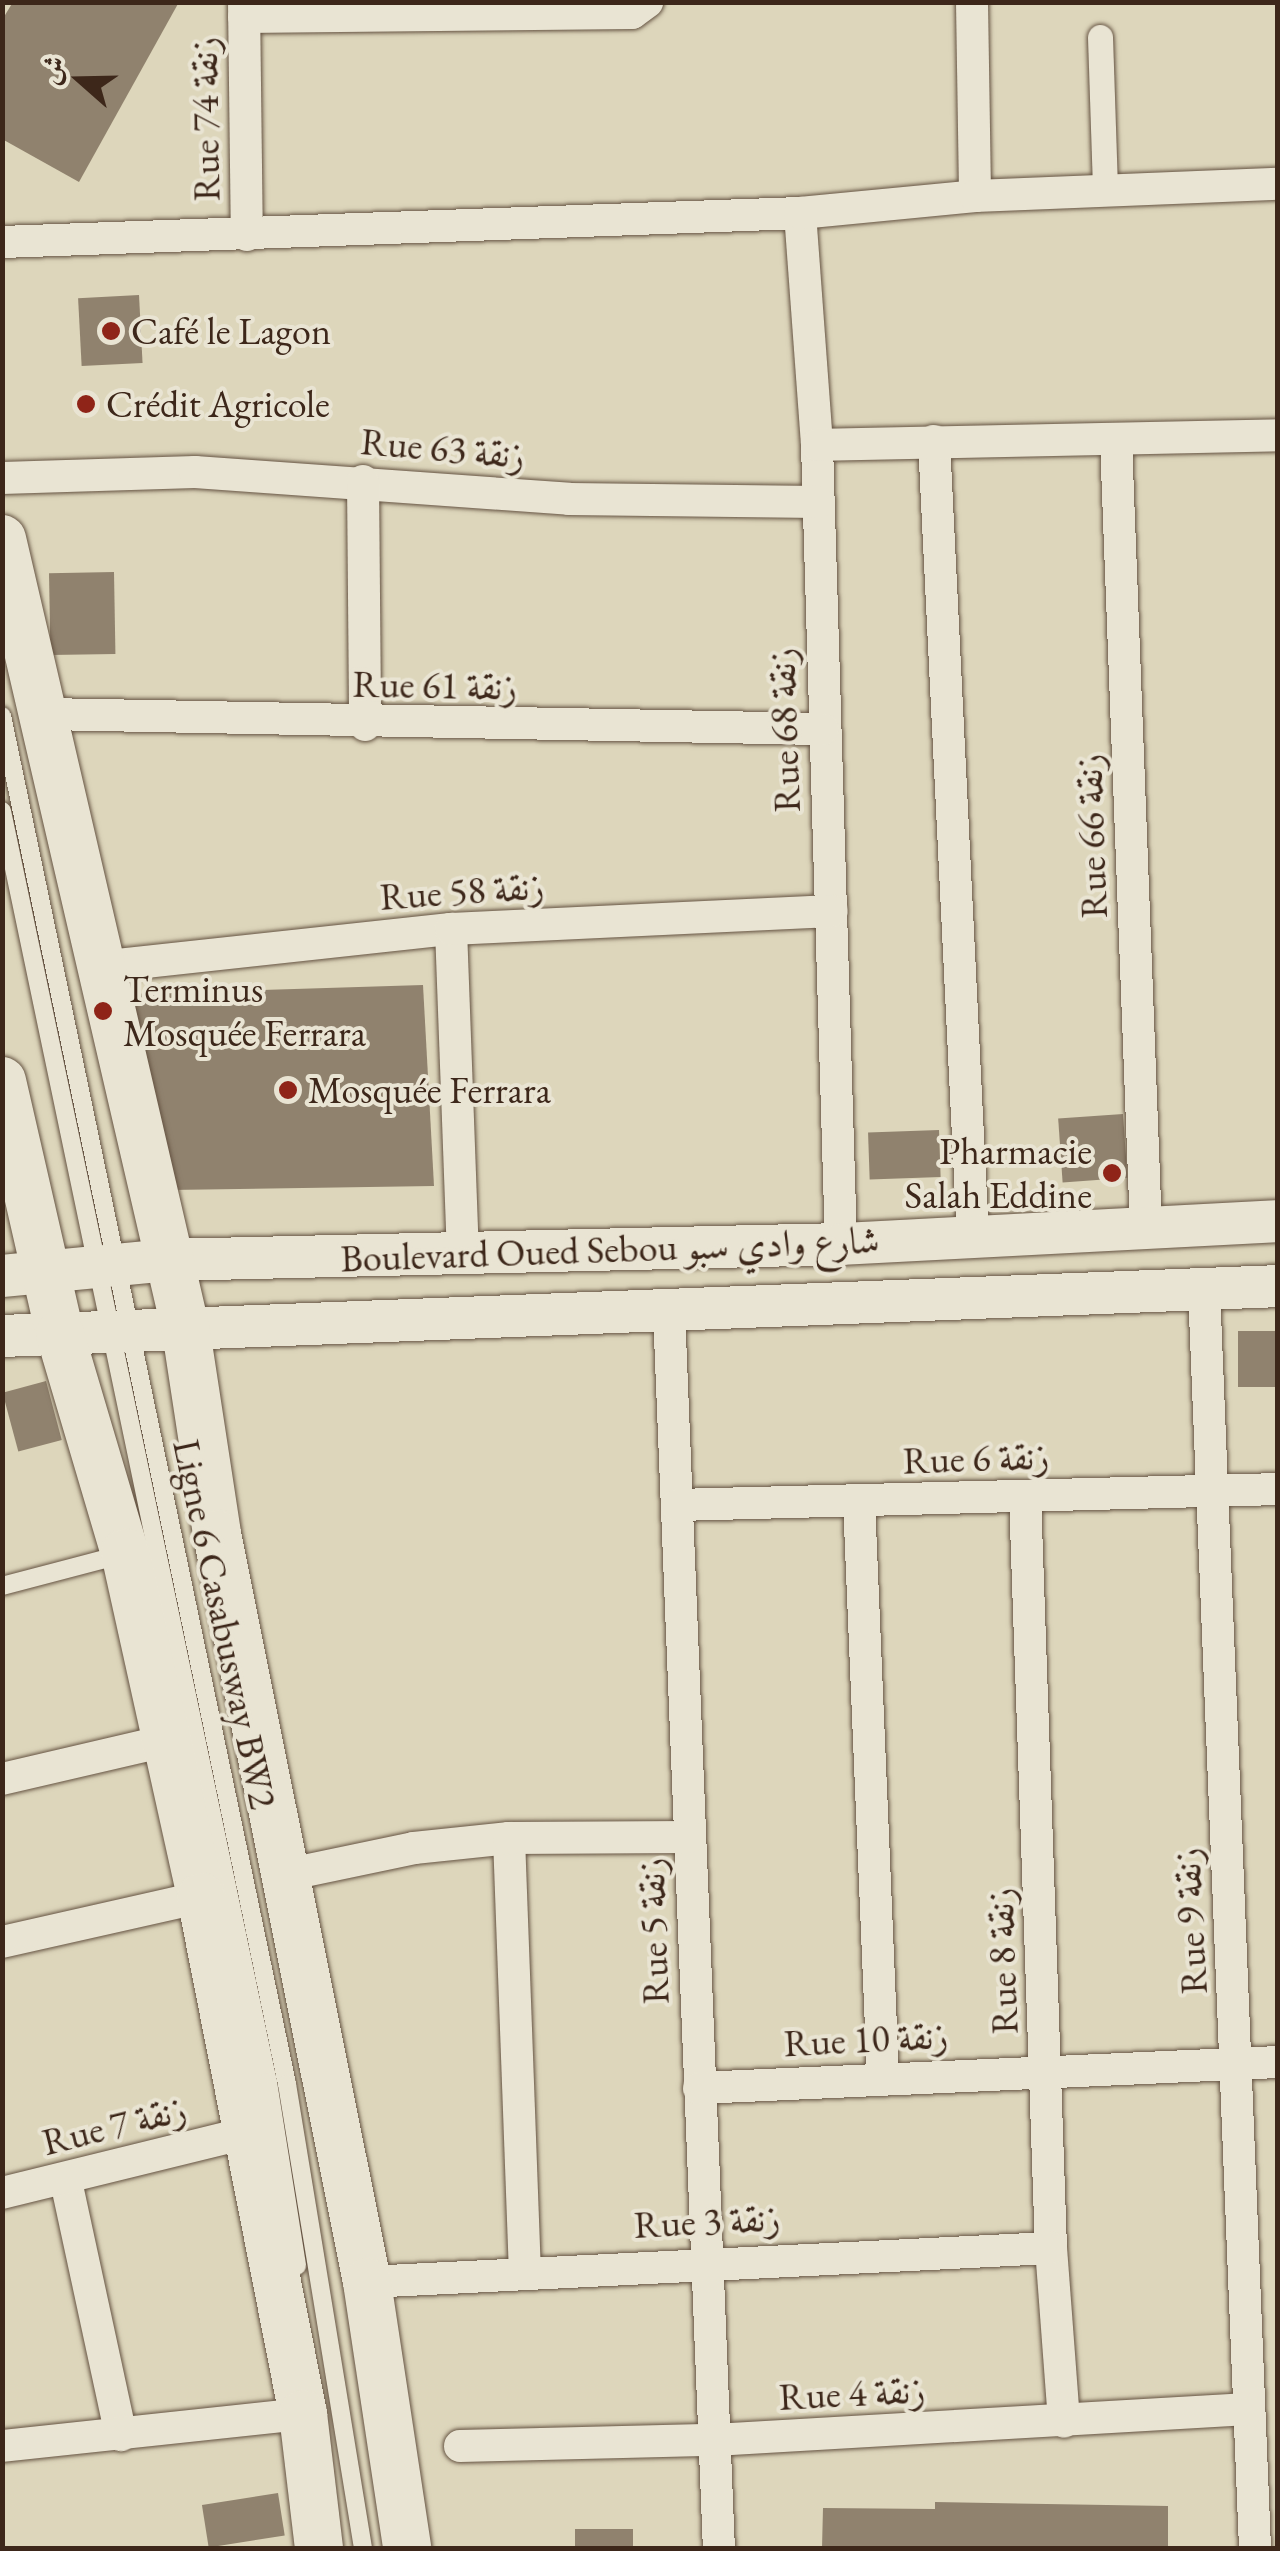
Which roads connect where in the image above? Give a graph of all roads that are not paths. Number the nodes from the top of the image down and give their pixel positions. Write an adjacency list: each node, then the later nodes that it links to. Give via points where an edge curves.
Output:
1 (647, 2): 3 (street, via 632,12)
2 (972, 2): 7 (street)
3 (244, 10): 9 (street, Rue 74 زنقة)
4 (1100, 36): 6 (street)
5 (1278, 184): 6 (street)
6 (1105, 188): 7 (street)
7 (975, 196): 8 (street)
8 (800, 213): 9 (street); 14 (street, Rue 68 زنقة)
9 (247, 235): 10 (street)
10 (2, 242)
11 (1278, 435): 13 (street)
12 (934, 441): 13 (street); 14 (street); 29 (street)
13 (1116, 441): 28 (street, Rue 66 زنقة)
14 (817, 444): 17 (street, Rue 68 زنقة)
15 (2, 478): 16 (street, Rue 63 زنقة, via 195,472)
16 (362, 481): 17 (street, Rue 63 زنقة, via 568,499); 20 (street)
17 (818, 502): 21 (street, Rue 68 زنقة)
18 (2, 538): 19 (main road)
19 (24, 715): 20 (street, Rue 61 زنقة); 25 (main road); 33 (lane, Ligne 6 Casabusway BW2)
20 (365, 725): 21 (street, Rue 61 زنقة)
21 (823, 730): 23 (street, Rue 68 زنقة)
22 (2, 811): 33 (lane, Ligne 6 Casabusway BW2)
23 (832, 910): 24 (street, Rue 58 زنقة); 30 (street, Rue 68 زنقة)
24 (451, 930): 25 (street, Rue 58 زنقة); 31 (street)
25 (99, 967): 32 (main road)
26 (5, 1105): 34 (main road)
27 (1278, 1221): 28 (street, Boulevard Oued Sebou شارع وادي سبو)
28 (1146, 1228): 29 (street, Boulevard Oued Sebou شارع وادي سبو)
29 (973, 1238): 30 (street, Boulevard Oued Sebou شارع وادي سبو)
30 (841, 1244): 31 (street, Boulevard Oued Sebou شارع وادي سبو)
31 (463, 1254): 32 (street, Boulevard Oued Sebou شارع وادي سبو)
32 (168, 1260): 33 (street, Boulevard Oued Sebou شارع وادي سبو); 38 (main road)
33 (108, 1267): 34 (street, Boulevard Oued Sebou شارع وادي سبو); 39 (lane, Ligne 6 Casabusway BW2)
34 (24, 1276): 40 (main road)
35 (1278, 1286): 36 (street, Boulevard Oued Sebou شارع وادي سبو)
36 (1204, 1289): 37 (street, Boulevard Oued Sebou شارع وادي سبو); 43 (street, Rue 9 زنقة)
37 (670, 1311): 38 (street, Boulevard Oued Sebou شارع وادي سبو); 46 (street, Rue 5 زنقة)
38 (186, 1331): 39 (street, Boulevard Oued Sebou شارع وادي سبو); 53 (main road, via 216,1534)
39 (122, 1333): 40 (street, Boulevard Oued Sebou شارع وادي سبو); 76 (lane, Ligne 6 Casabusway BW2, via 268,2082); 77 (lane, Ligne 6 Casabusway BW2, via 287,2084)
40 (60, 1334): 41 (street, Boulevard Oued Sebou شارع وادي سبو); 47 (main road)
41 (2, 1336)
42 (1278, 1489): 43 (street, Rue 6 زنقة)
43 (1210, 1491): 44 (street, Rue 6 زنقة); 56 (street, Rue 9 زنقة)
44 (1024, 1496): 45 (street, Rue 6 زنقة); 58 (street, Rue 8 زنقة)
45 (859, 1500): 46 (street, Rue 6 زنقة); 59 (street)
46 (677, 1505): 51 (street, Rue 5 زنقة)
47 (124, 1554): 48 (lane); 49 (main road)
48 (2, 1586)
49 (165, 1740): 50 (street); 54 (main road)
50 (2, 1778)
51 (689, 1836): 52 (street); 60 (street, Rue 5 زنقة)
52 (510, 1838): 53 (street, via 414,1848); 66 (street)
53 (290, 1874): 67 (main road)
54 (201, 1897): 55 (street); 61 (main road)
55 (2, 1942)
56 (1238, 2062): 57 (street, Rue 10 زنقة); 58 (street, Rue 10 زنقة); 68 (street, Rue 9 زنقة)
57 (1278, 2062)
58 (1047, 2074): 59 (street, Rue 10 زنقة); 64 (street, Rue 8 زنقة)
59 (883, 2076): 60 (street, Rue 10 زنقة)
60 (699, 2088): 65 (street, Rue 5 زنقة)
61 (246, 2133): 62 (street, Rue 7 زنقة); 69 (main road)
62 (66, 2181): 63 (street, Rue 7 زنقة); 71 (street)
63 (2, 2193)
64 (1051, 2248): 65 (street, Rue 3 زنقة); 70 (street, Rue 8 زنقة)
65 (708, 2260): 66 (street, Rue 3 زنقة); 72 (street, Rue 5 زنقة)
66 (525, 2270): 67 (street, Rue 3 زنقة)
67 (367, 2282): 78 (main road)
68 (1248, 2409): 70 (street, Rue 4 زنقة); 80 (street, Rue 9 زنقة)
69 (302, 2414): 71 (street); 75 (main road)
70 (1064, 2422): 72 (street, Rue 4 زنقة)
71 (122, 2436): 73 (street)
72 (714, 2440): 74 (street, Rue 4 زنقة); 79 (street, Rue 5 زنقة)
73 (2, 2446)
74 (460, 2446)
75 (320, 2548)
76 (342, 2548)
77 (363, 2548)
78 (407, 2548)
79 (719, 2548)
80 (1255, 2548)

